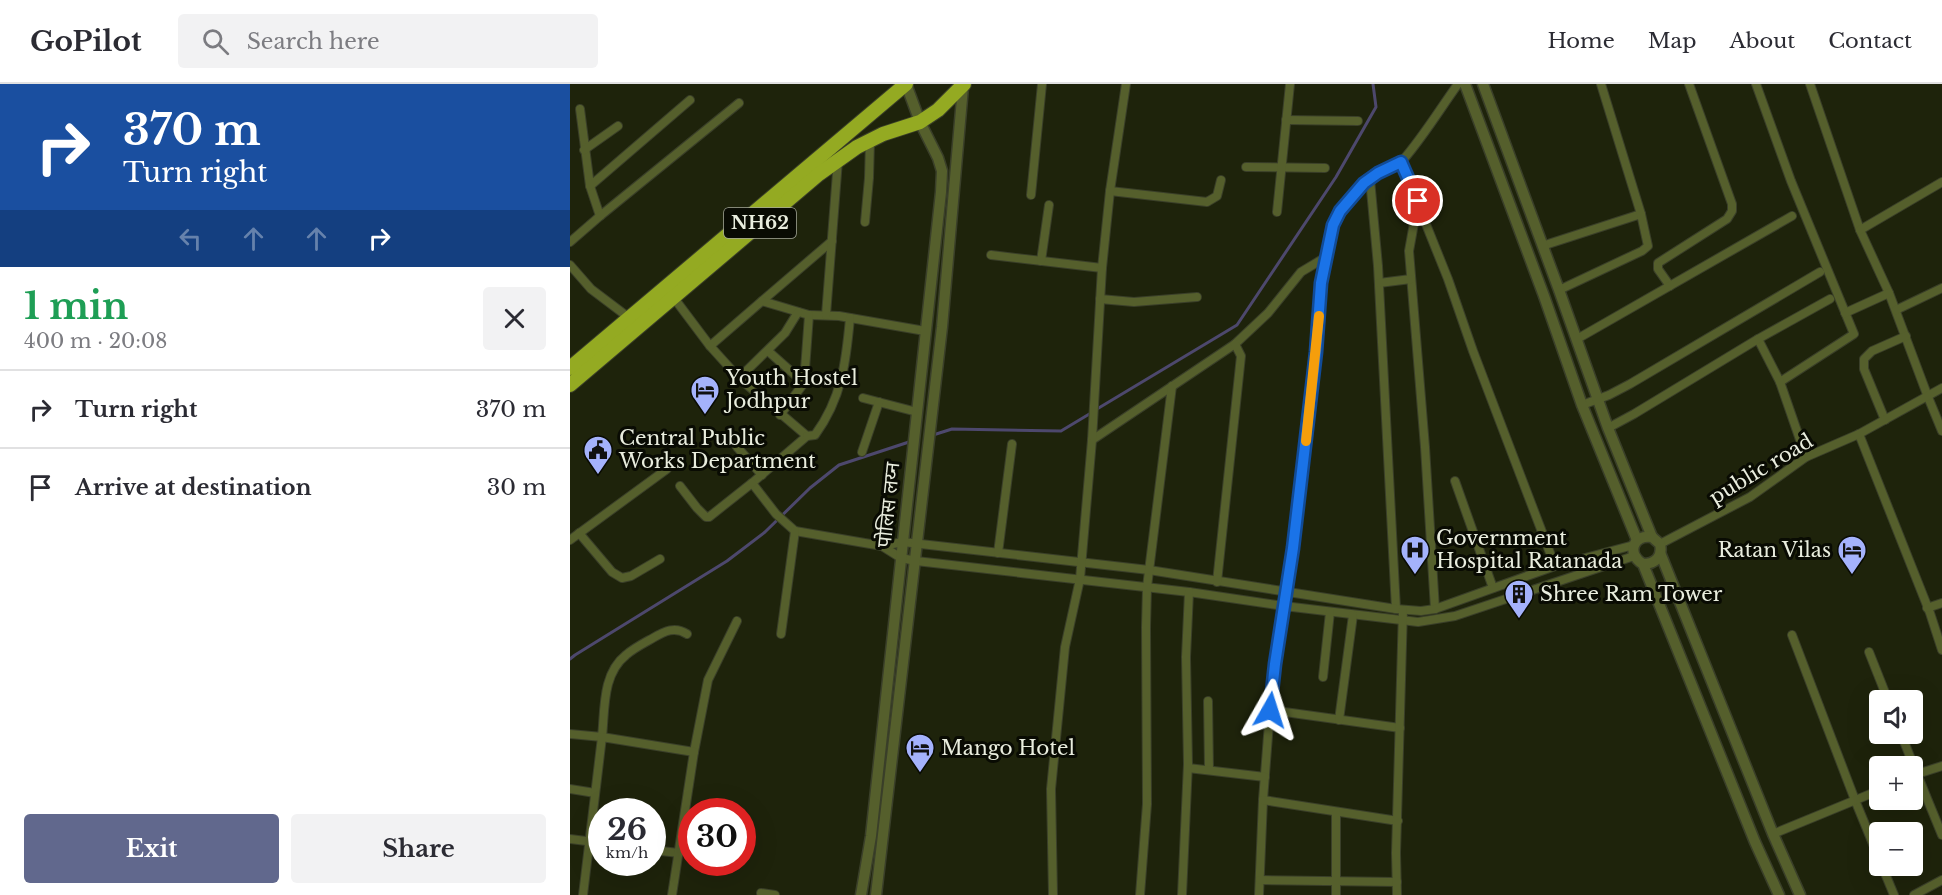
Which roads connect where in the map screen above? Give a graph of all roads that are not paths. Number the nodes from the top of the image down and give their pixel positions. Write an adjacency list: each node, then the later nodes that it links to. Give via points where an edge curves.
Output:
1 (906, 84): 18 (street, पोलिस लय्न); 67 (highway, NH62)
2 (1042, 84): 32 (street)
3 (1126, 84): 31 (street)
4 (1290, 84): 16 (street)
5 (1458, 84): 23 (street)
6 (1465, 84): 86 (street)
7 (1483, 84): 43 (street)
8 (1601, 84): 36 (street)
9 (1689, 84): 52 (street, via 1732,211 1727,219 1658,262 1658,269)
10 (1756, 84): 63 (street)
11 (1810, 84): 40 (street)
12 (963, 85): 18 (highway, NH62); 108 (street)
13 (690, 100): 30 (street)
14 (739, 103): 37 (street)
15 (580, 109): 21 (street)
16 (1286, 120): 17 (street); 24 (street)
17 (1358, 121)
18 (920, 122): 20 (highway, NH62); 68 (street, पोलिस लय्न, via 942,171)
19 (618, 126): 21 (street)
20 (870, 141): 22 (highway, NH62); 39 (street)
21 (584, 150): 30 (street)
22 (838, 160): 41 (street); 57 (highway, NH62)
23 (1399, 164): 27 (street); 33 (street)
24 (1282, 166): 25 (street); 26 (street); 35 (street)
25 (1246, 167)
26 (1325, 168)
27 (1374, 176): 45 (street, via 1340,211); 51 (street)
28 (1221, 180): 31 (street, via 1216,196 1207,202)
29 (1942, 182): 40 (street)
30 (590, 186): 37 (street)
31 (1110, 191): 48 (street)
32 (1031, 195)
33 (1418, 201): 50 (street); 117 (street)
34 (1050, 205): 46 (street)
35 (1277, 212)
36 (1641, 213): 43 (street); 54 (street, via 1648,242 1645,250)
37 (600, 216): 42 (street)
38 (1792, 216): 52 (street)
39 (865, 222)
40 (1860, 230): 55 (street)
41 (832, 241): 60 (street); 65 (street)
42 (570, 242)
43 (1542, 246): 54 (street)
44 (991, 255): 46 (street)
45 (1326, 257): 72 (street, via 1301,272 1268,313); 124 (street)
46 (1041, 261): 48 (street)
47 (570, 265): 67 (street, via 591,290)
48 (1102, 268): 58 (street)
49 (1820, 272): 84 (street)
50 (1408, 279): 51 (street); 128 (street, via 1425,447)
51 (1381, 283): 129 (street)
52 (1670, 286): 70 (street)
53 (1942, 288): 61 (street)
54 (1559, 290): 70 (street)
55 (1889, 293): 61 (street); 63 (street)
56 (1197, 297): 58 (street, via 1134,302)
57 (674, 298): 67 (highway, NH62); 73 (street)
58 (1100, 299): 95 (street)
59 (1830, 299): 71 (street)
60 (762, 301): 62 (street); 73 (street)
61 (1896, 310): 69 (street)
62 (798, 312): 64 (street); 74 (street)
63 (1845, 313): 77 (street, via 1854,334)
64 (808, 315): 65 (street); 78 (street)
65 (826, 315): 66 (street)
66 (850, 318): 68 (street); 94 (street, via 844,370 834,404 815,435)
67 (634, 322): 75 (highway, NH62); 79 (highway, NH62)
68 (925, 331): 88 (street, पोलिस लय्न)
69 (1906, 336): 83 (street); 89 (street, via 1872,351 1864,359 1864,369)
70 (1577, 339): 84 (street)
71 (1758, 339): 77 (street); 90 (street)
72 (1235, 344): 80 (street); 120 (street, via 1241,356)
73 (710, 346): 76 (street)
74 (768, 351): 76 (street); 78 (street)
75 (570, 368)
76 (739, 378): 87 (street)
77 (1779, 382): 98 (street)
78 (804, 383): 87 (street)
79 (570, 385)
80 (1172, 386): 95 (street); 118 (street)
81 (1942, 388): 83 (street, public road)
82 (863, 398): 85 (street)
83 (1928, 398): 89 (street, public road); 91 (street)
84 (1598, 400): 86 (street); 90 (street)
85 (879, 402): 88 (street); 97 (street)
86 (1582, 405): 111 (street)
87 (780, 415): 94 (street)
88 (917, 416): 107 (street, पोलिस लय्न)
89 (1885, 420): 93 (street, public road)
90 (1608, 428): 109 (street)
91 (1942, 431)
92 (729, 434): 100 (street)
93 (1859, 434): 98 (street, public road); 127 (street)
94 (807, 436): 100 (street)
95 (1092, 440): 116 (street)
96 (1012, 444): 112 (street)
97 (862, 452)
98 (1806, 458): 109 (street, public road, via 1739,503)
99 (668, 469): 105 (street)
100 (762, 475): 102 (street)
101 (1455, 481): 122 (street)
102 (752, 483): 103 (street, via 709,517); 104 (street)
103 (680, 486)
104 (793, 530): 110 (street); 135 (street)
105 (579, 533): 106 (street); 114 (street, via 612,572 622,578)
106 (570, 540)
107 (903, 542): 108 (street); 110 (street); 113 (street, पोलिस लय्न)
108 (918, 544): 112 (street); 115 (street)
109 (1658, 545): 111 (street, via 1641,537); 111 (street, via 1657,561 1650,564); 163 (street)
110 (882, 546): 113 (street)
111 (1637, 551): 117 (street); 133 (street, via 1455,616); 187 (street)
112 (998, 553): 116 (street)
113 (901, 558): 115 (street); 179 (street, पोलिस लय्न)
114 (660, 559)
115 (916, 561): 119 (street); 180 (street)
116 (1081, 563): 118 (street); 119 (street)
117 (1554, 566): 122 (street)
118 (1149, 570): 120 (street); 121 (street)
119 (1080, 579): 121 (street); 181 (street, via 1065,647 1051,789)
120 (1217, 582): 124 (street)
121 (1147, 587): 123 (street); 182 (street, via 1147,804)
122 (1493, 588): 128 (street)
123 (1189, 592): 126 (street); 149 (street)
124 (1286, 592): 126 (street); 129 (street)
125 (1942, 603): 127 (street)
126 (1284, 606): 130 (street); 142 (street)
127 (1928, 608): 137 (street)
128 (1435, 609): 129 (street)
129 (1399, 610): 133 (street)
130 (1330, 612): 131 (street); 139 (street)
131 (1353, 615): 133 (street); 143 (street)
132 (737, 621): 147 (street, via 708,680)
133 (1402, 622): 144 (street)
134 (687, 634): 146 (street, via 674,629 663,632 618,663 608,680)
135 (781, 634)
136 (1792, 635): 160 (street)
137 (1942, 650)
138 (1869, 652): 140 (street)
139 (1323, 677)
140 (1884, 690)
141 (1208, 701): 150 (street)
142 (1270, 710): 143 (street); 152 (street)
143 (1339, 720): 144 (street)
144 (1400, 728): 162 (street)
145 (570, 734): 146 (street)
146 (602, 737): 147 (street); 154 (street)
147 (694, 752): 158 (street)
148 (1942, 766): 151 (street)
149 (1188, 768): 150 (street); 183 (street)
150 (1209, 770): 152 (street)
151 (1923, 772)
152 (1265, 777): 159 (street)
153 (570, 789): 154 (street)
154 (595, 793): 157 (street)
155 (1923, 793): 165 (street)
156 (1869, 794): 160 (street)
157 (594, 798)
158 (687, 798)
159 (1263, 800): 161 (street); 171 (street)
160 (1855, 800): 163 (street); 164 (street)
161 (1336, 812): 162 (street); 173 (street)
162 (1398, 821): 174 (street)
163 (1773, 834): 188 (street)
164 (1869, 834)
165 (1942, 835)
166 (570, 839): 167 (street)
167 (588, 842)
168 (588, 857): 176 (street)
169 (678, 859): 177 (street)
170 (1885, 876): 189 (street)
171 (1260, 880): 173 (street); 184 (street)
172 (1942, 880): 190 (street)
173 (1336, 882): 174 (street); 185 (street)
174 (1397, 882): 186 (street)
175 (761, 893): 178 (street)
176 (583, 895)
177 (672, 895)
178 (775, 895)
179 (861, 895)
180 (876, 895)
181 (1053, 895)
182 (1140, 895)
183 (1182, 895)
184 (1259, 895)
185 (1336, 895)
186 (1397, 895)
187 (1779, 895)
188 (1800, 895)
189 (1894, 895)
190 (1914, 895)

